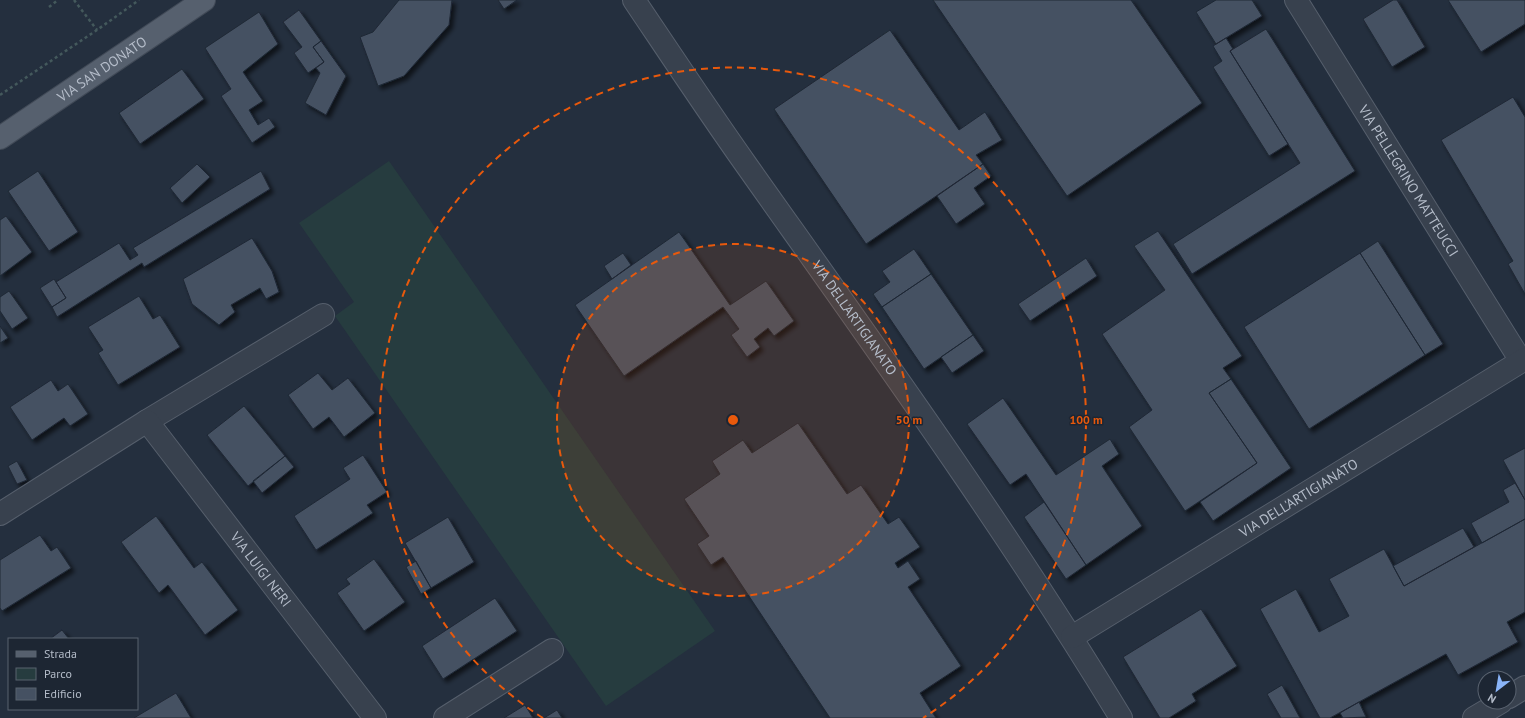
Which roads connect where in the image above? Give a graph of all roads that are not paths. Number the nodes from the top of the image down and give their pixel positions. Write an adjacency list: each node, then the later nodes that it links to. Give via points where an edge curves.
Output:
1 (204, 0): 4 (main road, VIA SAN DONATO)
2 (634, 0): 9 (street, VIA DELL'ARTIGIANATO, via 745,164 890,366)
3 (1296, 0): 6 (street, VIA PELLEGRINO MATTEUCCI)
4 (0, 138)
5 (324, 315): 7 (street)
6 (1523, 360): 9 (street, VIA DELL'ARTIGIANATO)
7 (147, 421): 8 (street); 12 (street, VIA LUIGI NERI)
8 (0, 514)
9 (1072, 637): 14 (street, VIA DELL'ARTIGIANATO)
10 (552, 650): 13 (street)
11 (1487, 710): 15 (street)
12 (375, 718)
13 (445, 718)
14 (1121, 718)
15 (1474, 718)

